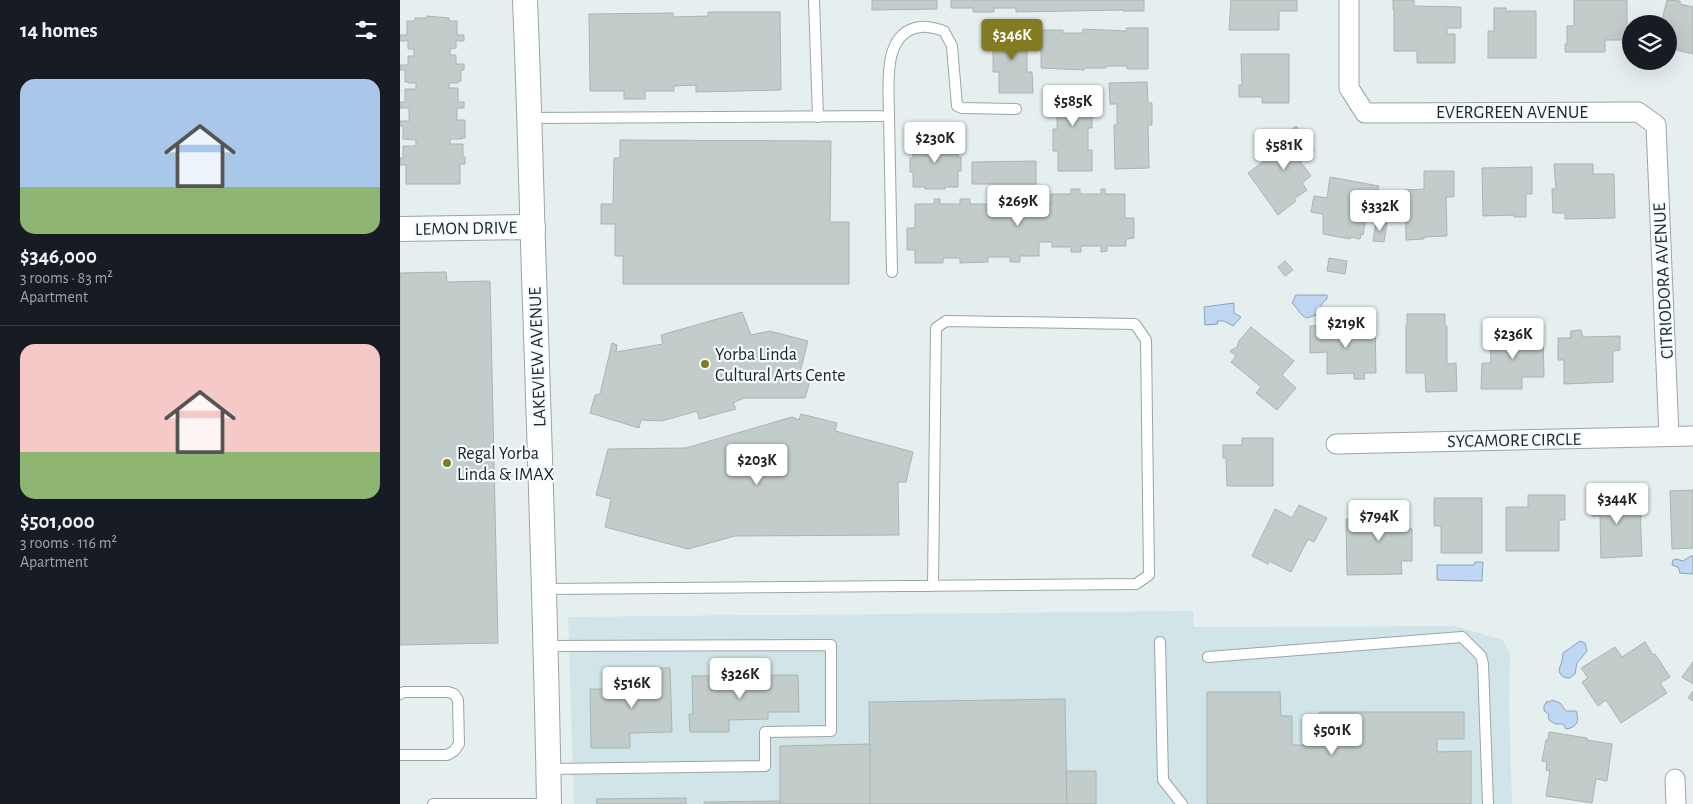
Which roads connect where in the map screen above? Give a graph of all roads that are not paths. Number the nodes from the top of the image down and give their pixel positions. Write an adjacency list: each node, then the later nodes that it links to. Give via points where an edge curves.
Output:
1 (525, 0): 7 (street, LAKEVIEW AVENUE)
2 (814, 0): 6 (lane)
3 (1349, 0): 8 (street, EVERGREEN AVENUE, via 1349,88 1365,113 1638,112)
4 (1016, 109): 5 (lane, via 957,106 952,46 944,30 921,27 898,38 891,52)
5 (889, 116): 6 (lane); 11 (lane)
6 (818, 117): 7 (lane)
7 (531, 118): 9 (street, LAKEVIEW AVENUE)
8 (1656, 125): 12 (street, CITRIODORA AVENUE)
9 (533, 227): 10 (street, LEMON DRIVE); 16 (street, LAKEVIEW AVENUE)
10 (400, 229)
11 (892, 272)
12 (1670, 436): 13 (street, SYCAMORE CIRCLE); 14 (street, SYCAMORE CIRCLE)
13 (1693, 436)
14 (1336, 444)
15 (933, 586): 15 (lane, via 1136,584 1149,575 1146,340 1135,324 946,321 936,328); 16 (lane)
16 (545, 589): 18 (street, LAKEVIEW AVENUE)
17 (1160, 642): 26 (lane, via 1163,780)
18 (546, 646): 22 (street, LAKEVIEW AVENUE); 22 (lane, via 831,646 831,731 765,732 765,766)
19 (1208, 657): 27 (lane, via 1462,637 1481,656 1483,664)
20 (400, 694): 21 (lane, via 454,694 458,700 459,744 448,755)
21 (400, 755)
22 (549, 769): 25 (street, LAKEVIEW AVENUE)
23 (1675, 779): 28 (street)
24 (433, 804): 25 (lane)
25 (549, 804)
26 (1182, 804)
27 (1488, 804)
28 (1676, 804)

